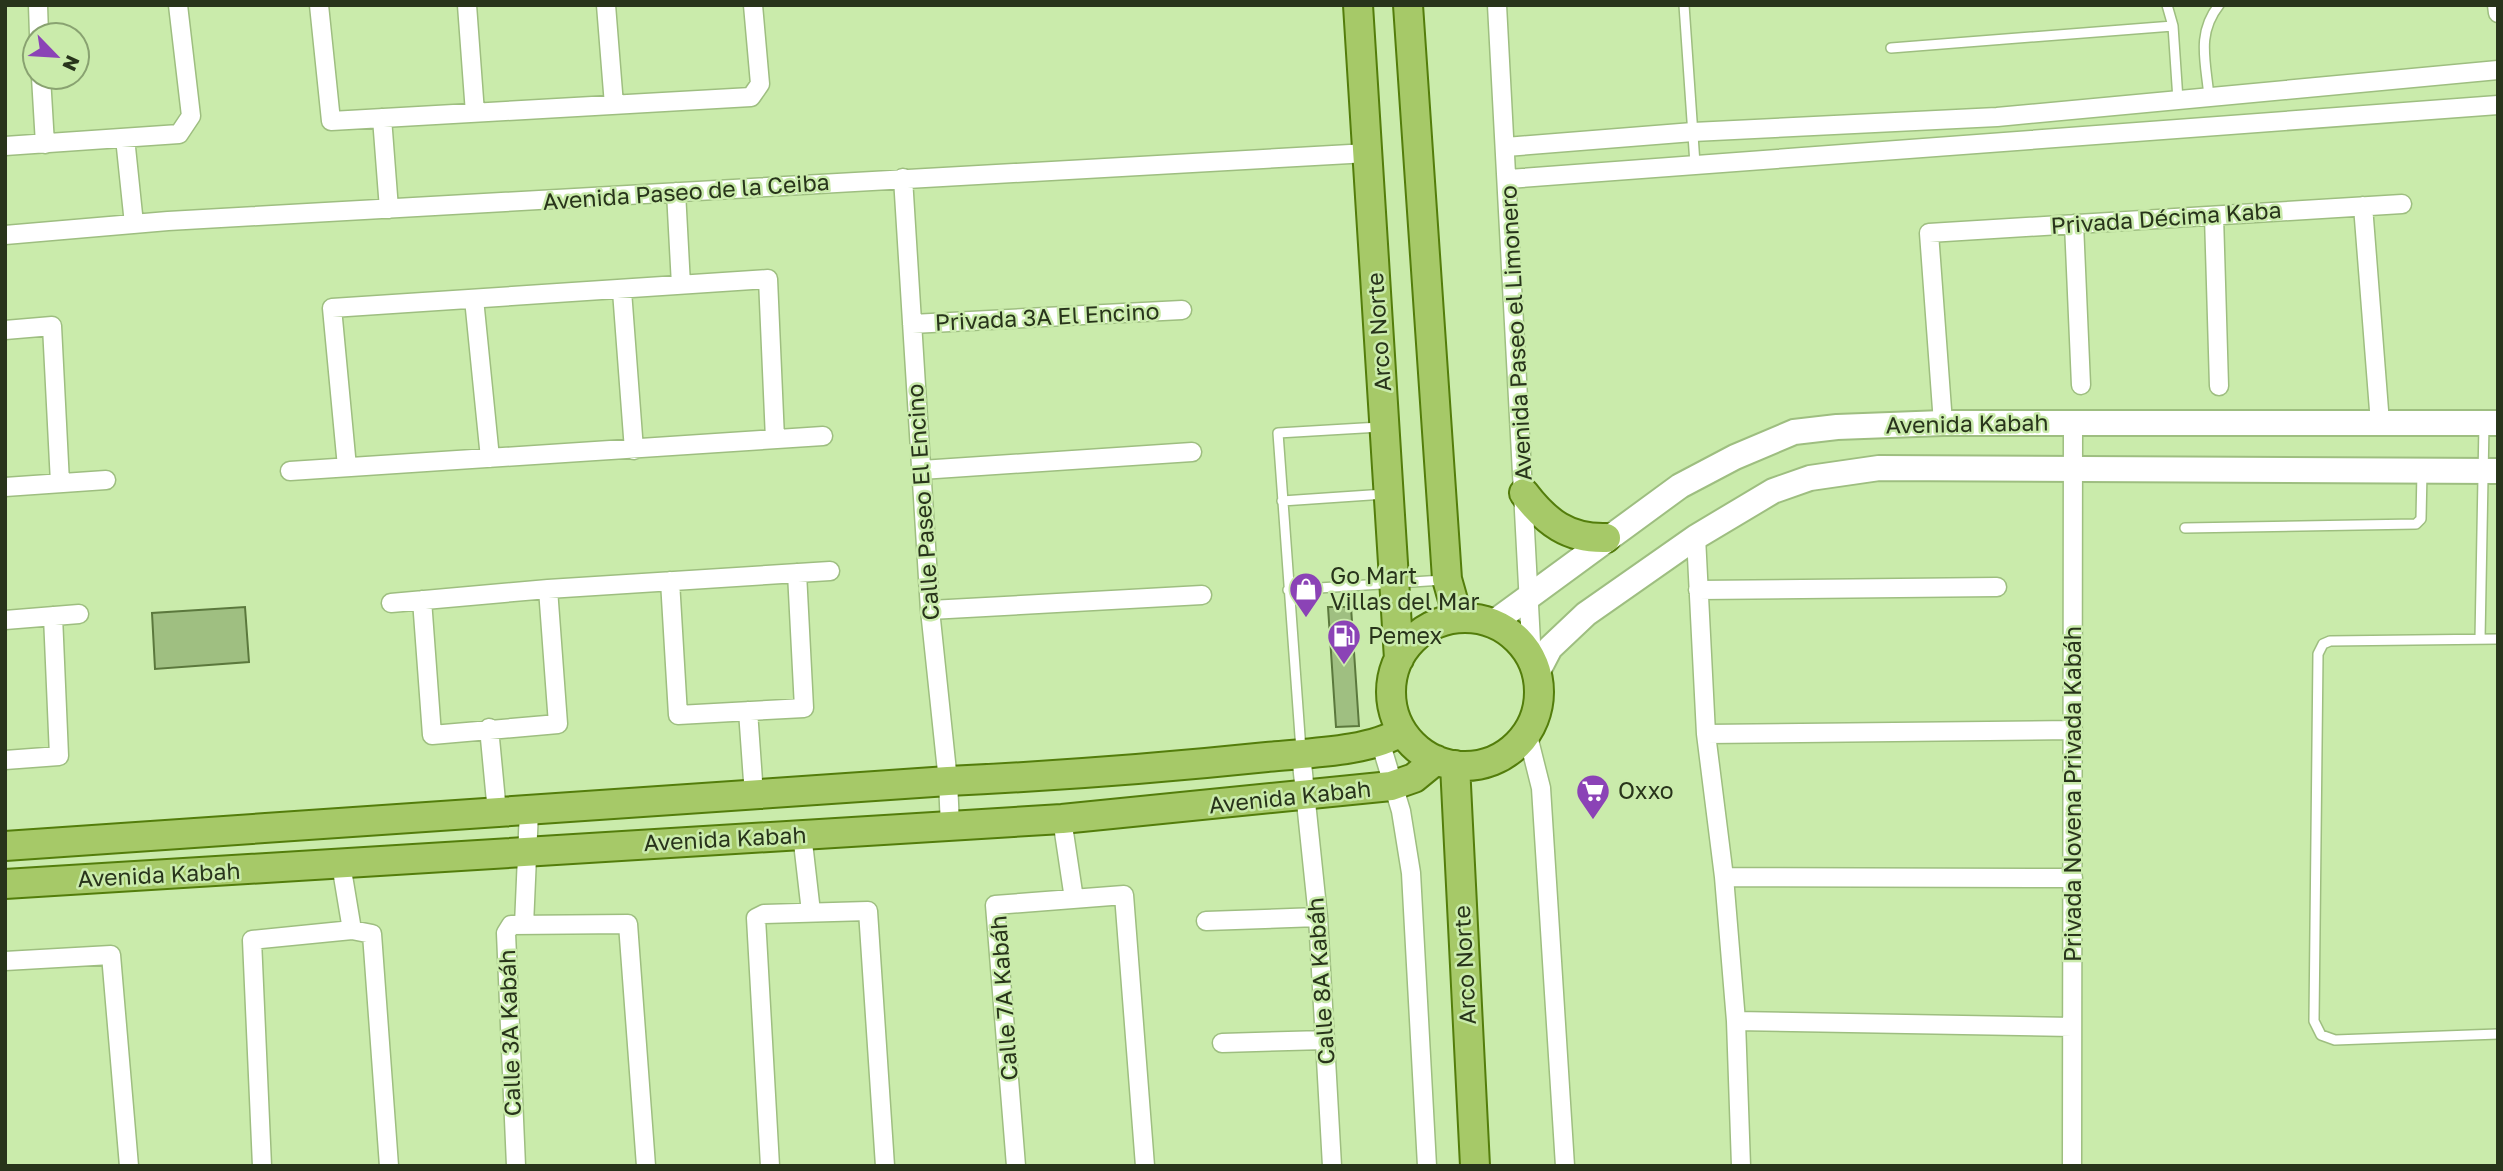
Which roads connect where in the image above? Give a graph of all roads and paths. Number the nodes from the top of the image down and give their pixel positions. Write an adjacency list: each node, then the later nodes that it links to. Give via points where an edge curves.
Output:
1 (178, 5): 26 (street, via 191,116 179,134)
2 (319, 5): 24 (street, via 331,121)
3 (467, 5): 22 (street)
4 (606, 5): 21 (street)
5 (754, 5): 21 (street, via 760,84 751,97)
6 (1358, 5): 31 (main road, Arco Norte)
7 (1408, 5): 78 (main road)
8 (1497, 5): 30 (street, Avenida Paseo el Limonero)
9 (1684, 5): 25 (lane)
10 (2167, 5): 14 (lane)
11 (2219, 5): 18 (lane, via 2203,32)
12 (2497, 5): 13 (street)
13 (2498, 13)
14 (2174, 26): 15 (lane); 19 (lane)
15 (1891, 48)
16 (2498, 70): 18 (street)
17 (42, 91): 28 (street)
18 (2209, 97): 19 (street)
19 (2178, 100): 23 (street)
20 (2498, 104): 27 (street)
21 (614, 105): 22 (street)
22 (475, 113): 24 (street)
23 (1997, 117): 25 (street); 27 (street)
24 (382, 118): 38 (street)
25 (1693, 132): 30 (street); 32 (lane)
26 (125, 138): 28 (street); 40 (street)
27 (1997, 142): 32 (street)
28 (45, 144): 29 (street)
29 (5, 146)
30 (1506, 147): 34 (street, Avenida Paseo el Limonero)
31 (1368, 153): 33 (street, Avenida Paseo de la Ceiba); 55 (main road, Arco Norte)
32 (1695, 164): 34 (street)
33 (903, 177): 35 (street, Avenida Paseo de la Ceiba); 47 (street, Calle Paseo El Encino)
34 (1508, 179): 70 (street, Avenida Paseo el Limonero)
35 (676, 192): 38 (street, Avenida Paseo de la Ceiba); 43 (street)
36 (2402, 204): 37 (street, Privada Décima Kaba)
37 (2363, 206): 39 (street, Privada Décima Kaba); 52 (street)
38 (389, 209): 40 (street, Avenida Paseo de la Ceiba)
39 (2214, 215): 41 (street, Privada Décima Kaba); 50 (street)
40 (134, 224): 42 (street, Avenida Paseo de la Ceiba)
41 (2074, 224): 49 (street); 54 (street, Privada Décima Kaba, via 1929,233)
42 (5, 235)
43 (681, 285): 44 (street); 57 (street, via 768,279)
44 (622, 291): 45 (street); 58 (street)
45 (474, 299): 60 (street); 61 (street, via 332,308)
46 (1182, 310): 47 (street, Privada 3A El Encino)
47 (912, 324): 62 (street, Calle Paseo El Encino)
48 (5, 330): 68 (street, via 52,326)
49 (2081, 385)
50 (2219, 386)
51 (2073, 422): 52 (main road, Avenida Kabah); 54 (main road, Avenida Kabah); 63 (street, Privada Novena Privada Kabáh)
52 (2380, 423): 53 (main road, Avenida Kabah)
53 (2491, 423): 66 (lane)
54 (1943, 424): 75 (main road, Avenida Kabah, via 1794,432 1680,486)
55 (1385, 427): 71 (main road, Arco Norte); 72 (lane, via 1278,433)
56 (822, 436): 57 (street)
57 (775, 439): 58 (street)
58 (634, 450): 60 (street)
59 (1192, 452): 62 (street)
60 (489, 457): 61 (street)
61 (347, 467): 65 (street)
62 (921, 470): 89 (street, Calle Paseo El Encino)
63 (2074, 470): 64 (main road, Avenida Kabah); 74 (main road, Avenida Kabah, via 1880,468 1841,472 1773,491); 101 (street, Privada Novena Privada Kabáh)
64 (2422, 470): 66 (main road, Avenida Kabah); 73 (lane, via 2421,519 2416,524)
65 (290, 471)
66 (2490, 471): 95 (lane)
67 (106, 480): 68 (street)
68 (60, 483): 69 (street)
69 (5, 487)
70 (1524, 492): 75 (main road, via 1555,526 1579,536); 86 (street, Avenida Paseo el Limonero)
71 (1390, 494): 72 (lane); 80 (main road, Arco Norte)
72 (1282, 501): 83 (lane)
73 (2185, 528)
74 (1696, 537): 84 (street); 98 (main road, Avenida Kabah, via 1586,614)
75 (1606, 538): 86 (main road, Avenida Kabah)
76 (830, 571): 77 (street)
77 (797, 573): 79 (street); 99 (street, via 804,708)
78 (1447, 579): 80 (lane); 92 (main road)
79 (670, 581): 82 (street); 99 (street, via 678,715)
80 (1395, 583): 83 (lane); 97 (main road, Arco Norte)
81 (1997, 587): 84 (street)
82 (548, 589): 87 (street); 100 (street, via 558,724)
83 (1288, 590): 105 (lane)
84 (1698, 590): 103 (street)
85 (1202, 595): 89 (street)
86 (1529, 596): 94 (main road, Avenida Kabah); 98 (street, Avenida Paseo el Limonero)
87 (422, 600): 88 (street); 100 (street, via 432,735)
88 (391, 603)
89 (930, 610): 108 (street, Calle Paseo El Encino)
90 (79, 614): 91 (street)
91 (53, 616): 93 (street); 106 (street, via 59,756)
92 (1458, 618): 94 (main road); 97 (main road, via 1423,631)
93 (5, 620)
94 (1493, 623): 98 (main road, via 1509,632)
95 (2480, 639): 96 (lane); 132 (lane, via 2330,641 2318,654 2314,1021 2321,1035 2335,1040)
96 (2498, 639)
97 (1399, 659): 104 (main road, via 1393,681)
98 (1535, 667): 102 (main road, via 1539,693)
99 (748, 711): 110 (street)
100 (489, 728): 113 (street)
101 (2073, 730): 103 (street); 121 (street, Privada Novena Privada Kabáh)
102 (1527, 732): 107 (main road, via 1514,748 1496,759 1476,765); 147 (street, via 1541,788)
103 (1706, 734): 120 (street)
104 (1391, 736): 105 (main road, Avenida Kabah); 107 (main road); 109 (street)
105 (1301, 754): 108 (main road, Avenida Kabah, via 1095,775); 111 (street, Calle 8A Kabáh)
106 (5, 760)
107 (1446, 763): 109 (main road, Avenida Kabah); 146 (main road, Arco Norte)
108 (948, 781): 110 (main road, Avenida Kabah); 115 (street, Calle Paseo El Encino)
109 (1391, 786): 111 (main road, Avenida Kabah); 145 (street, via 1401,811 1411,873)
110 (754, 795): 112 (main road, Avenida Kabah)
111 (1306, 796): 114 (main road, Avenida Kabah); 125 (street, Calle 8A Kabáh)
112 (529, 811): 113 (main road, Avenida Kabah); 118 (street)
113 (497, 812): 117 (main road, Avenida Kabah)
114 (1062, 819): 115 (main road, Avenida Kabah); 123 (street)
115 (950, 826): 116 (main road, Avenida Kabah)
116 (802, 834): 118 (main road, Avenida Kabah); 124 (street)
117 (5, 846)
118 (529, 851): 119 (main road, Avenida Kabah); 127 (street)
119 (341, 864): 122 (main road, Avenida Kabah); 128 (street)
120 (1724, 877): 121 (street); 130 (street)
121 (2073, 878): 131 (street, Privada Novena Privada Kabáh)
122 (5, 884)
123 (1074, 899): 142 (street, Calle 7A Kabáh, via 995,905); 143 (street, Calle 7A Kabáh, via 1124,895)
124 (811, 912): 140 (street, via 755,918); 141 (street, via 868,911)
125 (1318, 917): 126 (street); 133 (street, Calle 8A Kabáh)
126 (1206, 921)
127 (524, 925): 138 (street, Calle 3A Kabáh, via 511,925 506,933); 139 (street, Calle 3A Kabáh, via 628,924)
128 (352, 930): 136 (street, via 252,940); 137 (street, via 372,934)
129 (5, 961): 135 (street, via 111,956)
130 (1736, 1021): 131 (street); 148 (street)
131 (2073, 1027): 149 (street, Privada Novena Privada Kabáh)
132 (2498, 1034)
133 (1325, 1040): 134 (street); 144 (street, Calle 8A Kabáh)
134 (1222, 1043)
135 (130, 1166)
136 (262, 1166)
137 (388, 1166)
138 (516, 1166)
139 (646, 1166)
140 (771, 1166)
141 (885, 1166)
142 (1017, 1166)
143 (1144, 1166)
144 (1332, 1166)
145 (1427, 1166)
146 (1475, 1166)
147 (1565, 1166)
148 (1741, 1166)
149 (2072, 1166)

